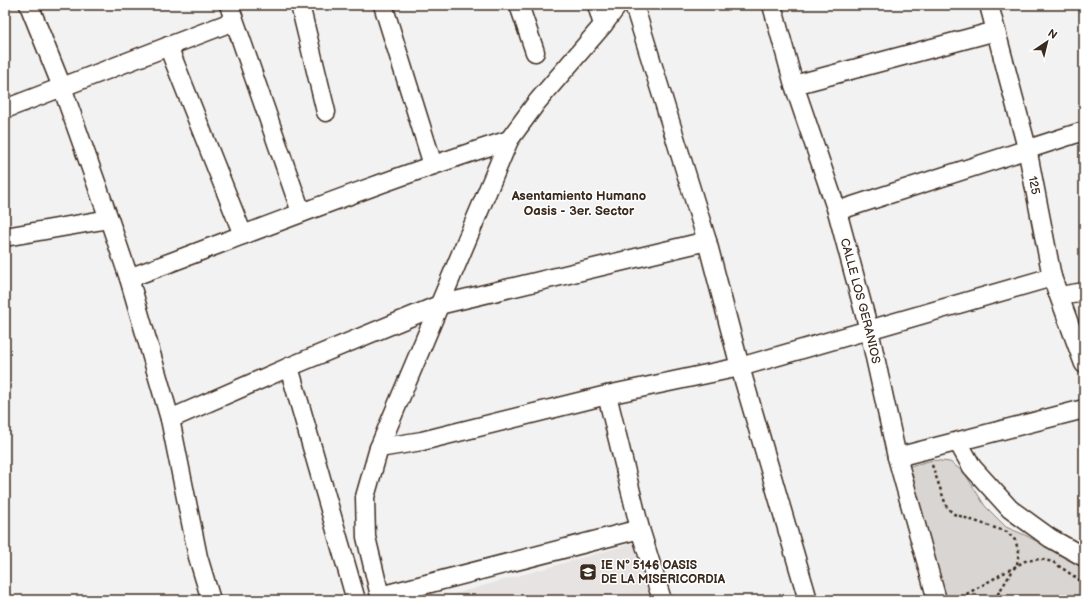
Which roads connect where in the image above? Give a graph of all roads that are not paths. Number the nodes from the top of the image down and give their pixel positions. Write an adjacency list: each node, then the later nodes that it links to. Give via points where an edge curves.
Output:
1 (29, 5): 16 (street)
2 (300, 5): 18 (street)
3 (383, 5): 22 (street)
4 (519, 5): 14 (street)
5 (597, 5): 11 (street)
6 (618, 5): 11 (street)
7 (634, 5): 28 (street)
8 (772, 5): 15 (street, CALLE LOS GERANIOS)
9 (989, 5): 12 (street, 125)
10 (231, 13): 13 (street); 24 (street)
11 (603, 25): 20 (street)
12 (996, 31): 15 (street); 21 (street, 125)
13 (168, 46): 16 (street); 26 (street)
14 (535, 52)
15 (794, 86): 23 (street, CALLE LOS GERANIOS)
16 (62, 87): 17 (street); 25 (street)
17 (5, 109)
18 (326, 112)
19 (1084, 131): 21 (street)
20 (508, 140): 22 (street); 33 (street)
21 (1027, 148): 23 (street); 29 (street, 125)
22 (433, 164): 24 (street)
23 (837, 211): 34 (street, CALLE LOS GERANIOS)
24 (301, 212): 26 (street)
25 (109, 219): 27 (street); 30 (street)
26 (244, 235): 30 (street)
27 (5, 237)
28 (707, 241): 33 (street); 37 (street)
29 (1052, 277): 32 (street, 125); 34 (street)
30 (129, 278): 40 (street)
31 (1084, 292): 32 (street)
32 (1060, 296): 35 (street, 125)
33 (439, 305): 36 (street); 42 (street)
34 (869, 330): 37 (street); 43 (street, CALLE LOS GERANIOS)
35 (1084, 364)
36 (289, 367): 40 (street); 47 (street)
37 (740, 367): 38 (street); 50 (street)
38 (607, 395): 42 (street, via 422,442); 44 (street)
39 (1084, 409): 41 (street)
40 (170, 419): 48 (street, via 198,557)
41 (958, 442): 43 (street); 45 (street, via 972,466 1010,510 1050,538)
42 (379, 448): 46 (street, via 366,497 366,537)
43 (897, 457): 51 (street, CALLE LOS GERANIOS)
44 (640, 529): 46 (street); 49 (street)
45 (1084, 557)
46 (381, 598)
47 (352, 599)
48 (211, 600)
49 (662, 600)
50 (808, 600)
51 (937, 600)

